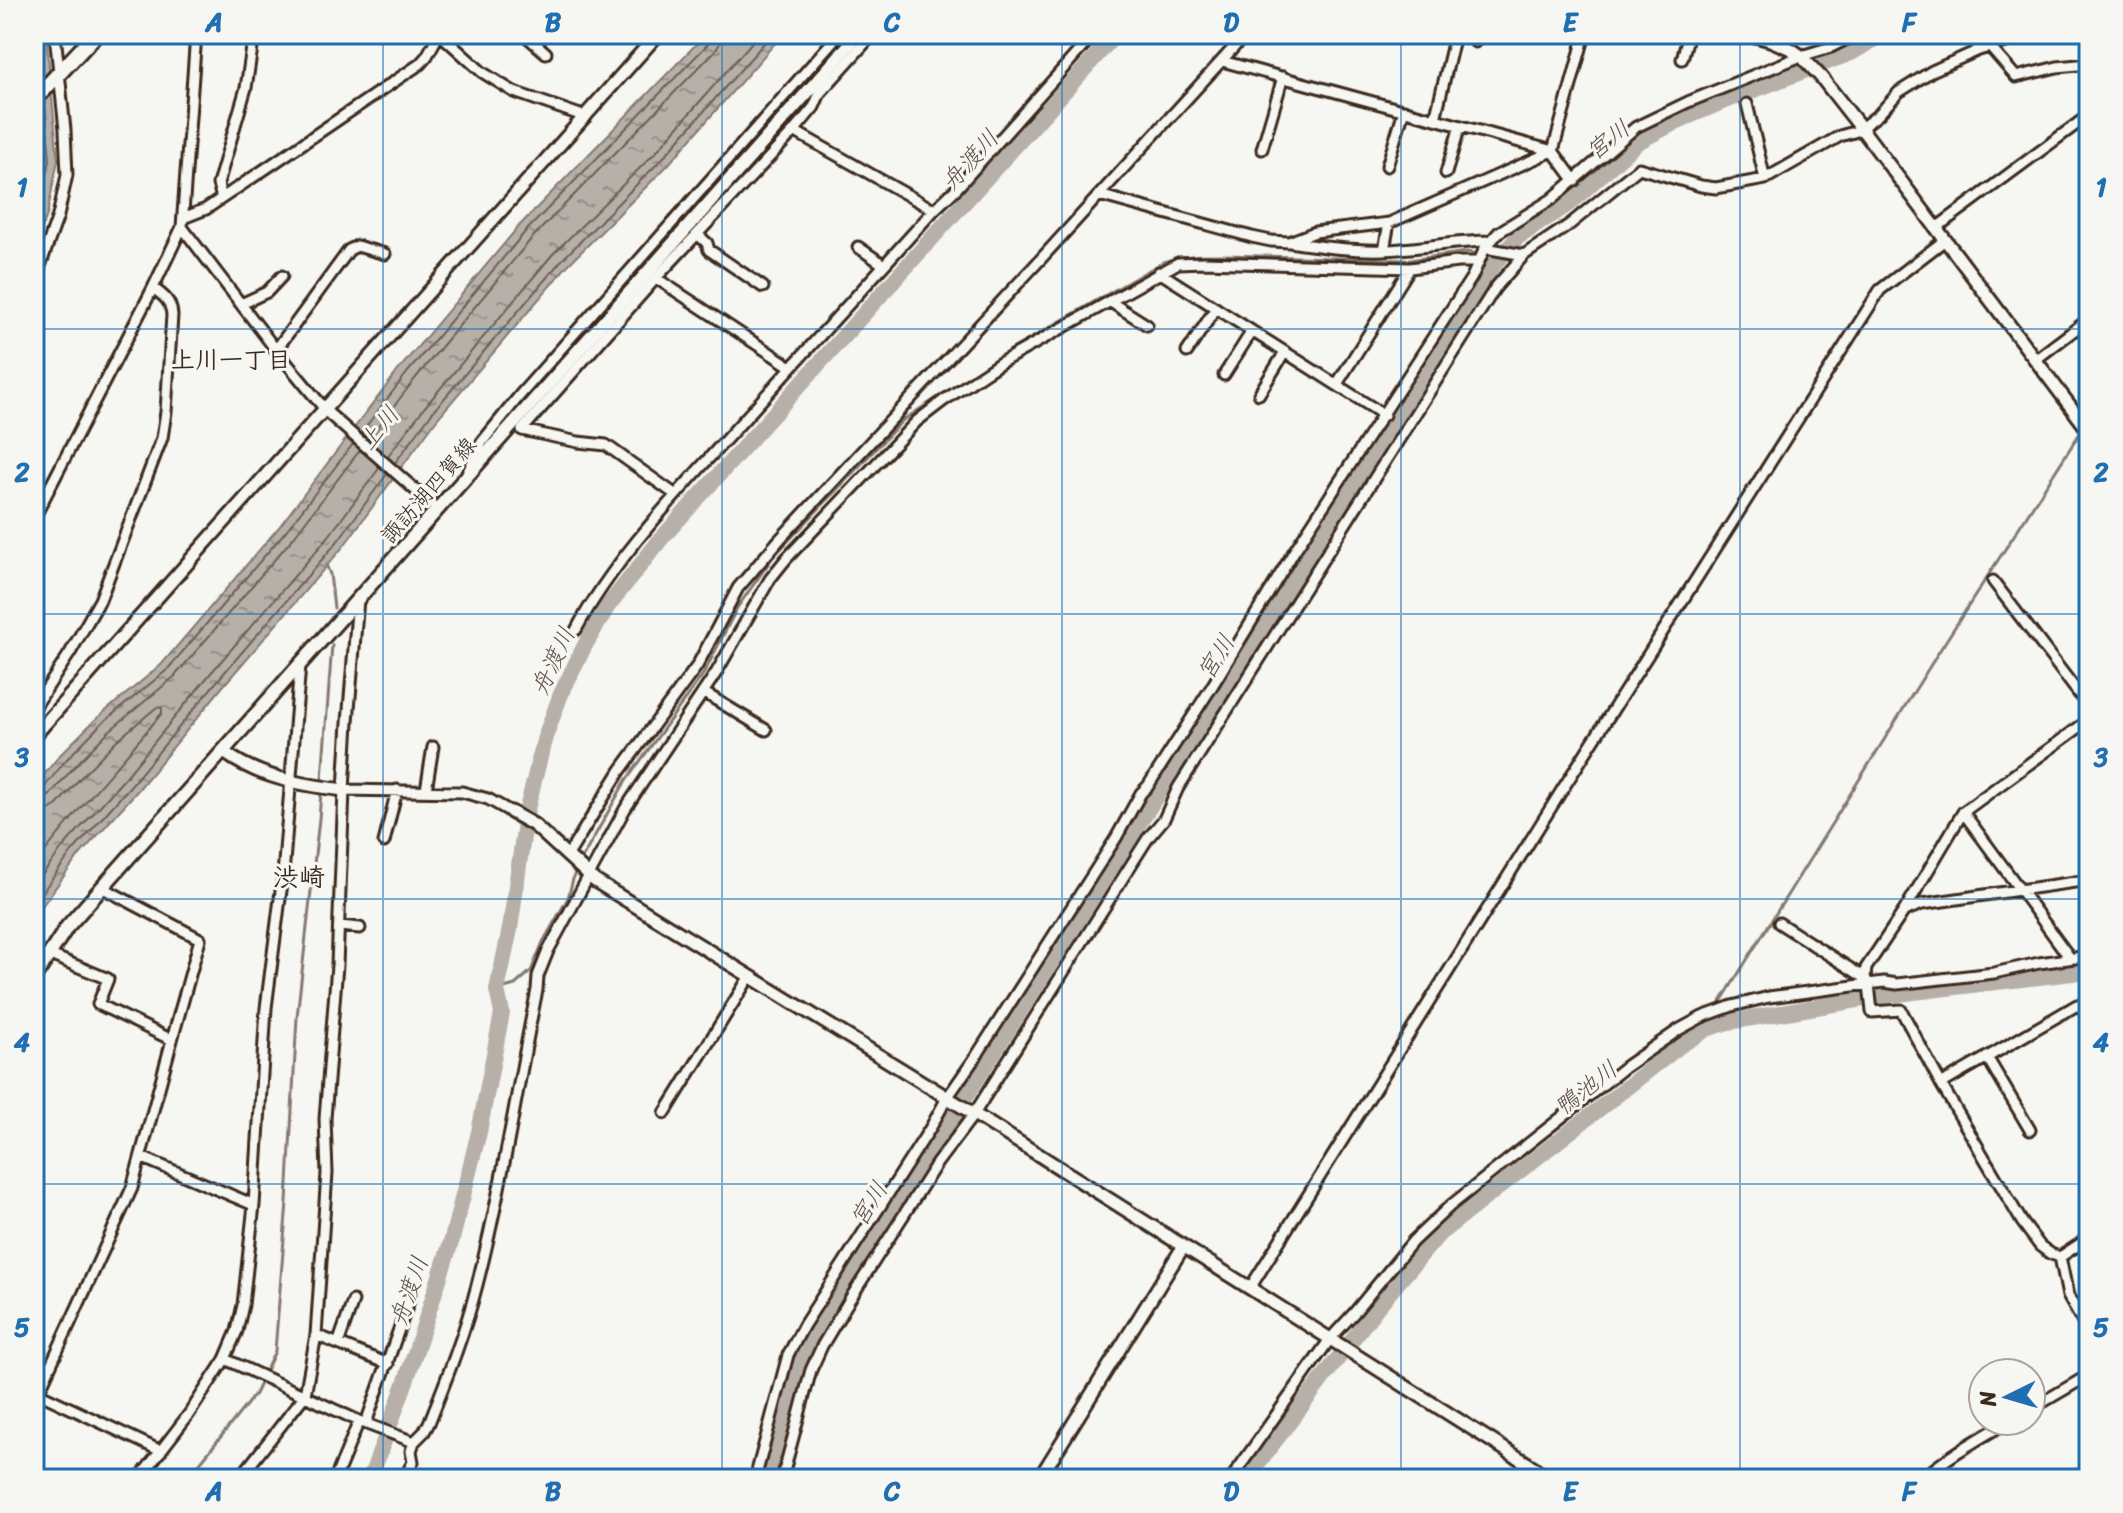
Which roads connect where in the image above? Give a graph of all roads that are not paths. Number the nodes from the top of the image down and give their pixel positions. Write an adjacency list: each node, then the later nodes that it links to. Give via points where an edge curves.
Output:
1 (55, 34): 28 (street)
2 (96, 34): 28 (main road)
3 (196, 34): 48 (street)
4 (254, 34): 46 (street, via 246,88 218,184)
5 (439, 34): 34 (street, via 514,92); 46 (street, via 420,64)
6 (524, 34): 23 (street)
7 (638, 34): 21 (street)
8 (658, 34): 21 (street)
9 (839, 34): 87 (street, via 500,419)
10 (859, 34): 87 (main road, 諏訪湖四賀線)
11 (873, 34): 38 (street)
12 (1094, 34): 47 (street)
13 (1246, 34): 26 (street)
14 (1585, 34): 40 (street)
15 (1689, 34): 25 (street)
16 (1748, 34): 24 (street)
17 (1857, 34): 24 (street)
18 (1973, 34): 22 (street)
19 (2033, 34): 22 (street)
20 (1453, 43): 35 (street)
21 (649, 44): 34 (street)
22 (1984, 48): 27 (street, via 2016,77); 37 (street, via 1899,92)
23 (546, 53)
24 (1803, 58): 37 (street); 44 (street, via 1636,127)
25 (1682, 59)
26 (1222, 61): 29 (street); 45 (street)
27 (2089, 64)
28 (58, 75): 30 (main road); 65 (street, via 67,175)
29 (1283, 77): 32 (street); 39 (street)
30 (34, 100)
31 (1747, 104): 43 (street)
32 (1404, 110): 35 (street); 41 (street)
33 (2089, 115): 50 (street)
34 (586, 117): 84 (street)
35 (1435, 119): 36 (street)
36 (1460, 126): 40 (street); 42 (street)
37 (1861, 128): 43 (street); 50 (street)
38 (794, 131): 47 (street); 51 (street)
39 (1262, 149)
40 (1553, 151): 44 (street); 49 (street)
41 (1387, 166)
42 (1446, 173)
43 (1765, 179): 58 (street, via 1716,188 1639,168 1569,225)
44 (1575, 181): 54 (street, via 1499,232)
45 (1099, 195): 53 (street, via 1252,237); 111 (street, via 738,588 697,666 620,771)
46 (222, 198): 48 (street)
47 (934, 210): 60 (street)
48 (182, 222): 67 (street); 69 (street)
49 (1389, 223): 53 (street, via 1315,232); 56 (street)
50 (1936, 228): 52 (street)
51 (697, 234): 64 (street); 66 (street, via 709,250)
52 (1945, 240): 79 (street); 139 (street, via 1880,290)
53 (1289, 242): 56 (street)
54 (1488, 246): 56 (street, via 1467,241); 58 (street); 59 (street)
55 (858, 247): 60 (street)
56 (1384, 250)
57 (385, 254): 74 (street, via 357,246 349,250)
58 (1521, 254): 132 (street, via 1178,788 1164,819)
59 (1479, 262): 61 (street); 85 (street)
60 (884, 265): 80 (street)
61 (1410, 268): 62 (street, via 1203,262 1178,263); 82 (street)
62 (1159, 272): 68 (street); 70 (street)
63 (282, 276): 69 (street, via 267,292)
64 (656, 278): 80 (street); 88 (street, via 522,430 606,445)
65 (34, 283)
66 (763, 287)
67 (153, 288): 90 (street); 97 (street, via 165,297 172,315 162,438 100,600)
68 (1109, 301): 73 (street); 95 (street, via 1000,363 917,421 770,579)
69 (241, 304): 76 (street)
70 (1216, 308): 75 (street); 77 (street)
71 (281, 319): 74 (street)
72 (2089, 319): 79 (street)
73 (1147, 325)
74 (291, 330): 76 (street)
75 (1252, 331): 78 (street); 81 (street)
76 (276, 350): 84 (street)
77 (1187, 352)
78 (1285, 352): 82 (street); 83 (street)
79 (2035, 360): 86 (street)
80 (791, 367): 88 (street)
81 (1224, 375)
82 (1337, 384): 85 (street)
83 (1259, 394)
84 (326, 411): 89 (street); 99 (street)
85 (1384, 415): 130 (street)
86 (2089, 431)
87 (467, 475): 89 (main road, 諏訪湖四賀線)
88 (676, 495): 93 (street, via 619,565)
89 (435, 507): 92 (main road, 諏訪湖四賀線)
90 (34, 518)
91 (1993, 581): 96 (street)
92 (358, 599): 94 (main road, 諏訪湖四賀線); 105 (street)
93 (576, 630)
94 (300, 665): 103 (main road, 諏訪湖四賀線); 104 (street)
95 (703, 692): 100 (street); 112 (street, via 644,778)
96 (2089, 707)
97 (34, 710): 99 (street)
98 (2089, 720): 109 (street)
99 (48, 721): 101 (street)
100 (766, 730)
101 (34, 736)
102 (433, 747): 107 (street)
103 (224, 752): 104 (street); 114 (main road, 諏訪湖四賀線)
104 (291, 781): 105 (street); 135 (street, via 266,1008)
105 (344, 790): 106 (street); 118 (street)
106 (397, 790): 107 (street); 110 (street)
107 (426, 790): 108 (street, via 475,795)
108 (511, 812): 111 (street)
109 (1963, 812): 115 (street); 116 (street)
110 (384, 842)
111 (568, 855): 112 (street)
112 (588, 875): 123 (street); 154 (street, via 538,976 477,1286 429,1423)
113 (2089, 880): 115 (street)
114 (103, 888): 120 (main road, 諏訪湖四賀線); 127 (street, via 200,939)
115 (2021, 889): 116 (street); 122 (street)
116 (1904, 911): 125 (street, via 1866,968)
117 (1779, 923): 125 (street)
118 (339, 926): 119 (street); 143 (street)
119 (360, 928)
120 (48, 954): 124 (main road, 諏訪湖四賀線); 127 (street, via 108,979 98,1004)
121 (2089, 956): 122 (street)
122 (2070, 958): 125 (street, via 1897,984)
123 (750, 976): 130 (street); 131 (street)
124 (34, 978)
125 (1867, 981): 129 (street, via 1872,1012 1901,1010); 144 (street, via 1732,1006 1665,1039 1450,1206 1402,1253)
126 (2089, 1013): 128 (street, via 2077,1005)
127 (172, 1040): 134 (street)
128 (1987, 1057): 129 (street); 133 (street)
129 (1941, 1084): 138 (street, via 2022,1222 2040,1246)
130 (949, 1099): 132 (street); 160 (street, via 788,1355)
131 (665, 1113)
132 (971, 1113): 137 (street); 161 (street, via 822,1346)
133 (2030, 1130)
134 (141, 1157): 135 (street); 149 (street, via 132,1188)
135 (254, 1205): 146 (street, via 243,1305)
136 (2089, 1238): 138 (street)
137 (1183, 1247): 139 (street); 162 (street)
138 (2060, 1257): 142 (street, via 2068,1296)
139 (1250, 1288): 144 (street)
140 (410, 1298): 147 (street)
141 (353, 1301): 145 (street)
142 (2089, 1333)
143 (316, 1335): 145 (street); 150 (street)
144 (1332, 1340): 163 (street); 164 (street)
145 (338, 1344): 147 (street)
146 (225, 1359): 150 (street); 155 (street)
147 (388, 1364): 152 (street)
148 (2089, 1375): 151 (street)
149 (36, 1392): 155 (street)
150 (305, 1395): 152 (street); 157 (street)
151 (2047, 1400)
152 (366, 1423): 154 (street); 158 (street)
153 (1982, 1437): 165 (street)
154 (411, 1441): 159 (street, via 413,1462)
155 (161, 1451): 156 (street)
156 (139, 1479)
157 (239, 1479)
158 (335, 1479)
159 (404, 1479)
160 (755, 1479)
161 (782, 1479)
162 (1039, 1479)
163 (1231, 1479)
164 (1548, 1479)
165 (1922, 1479)

